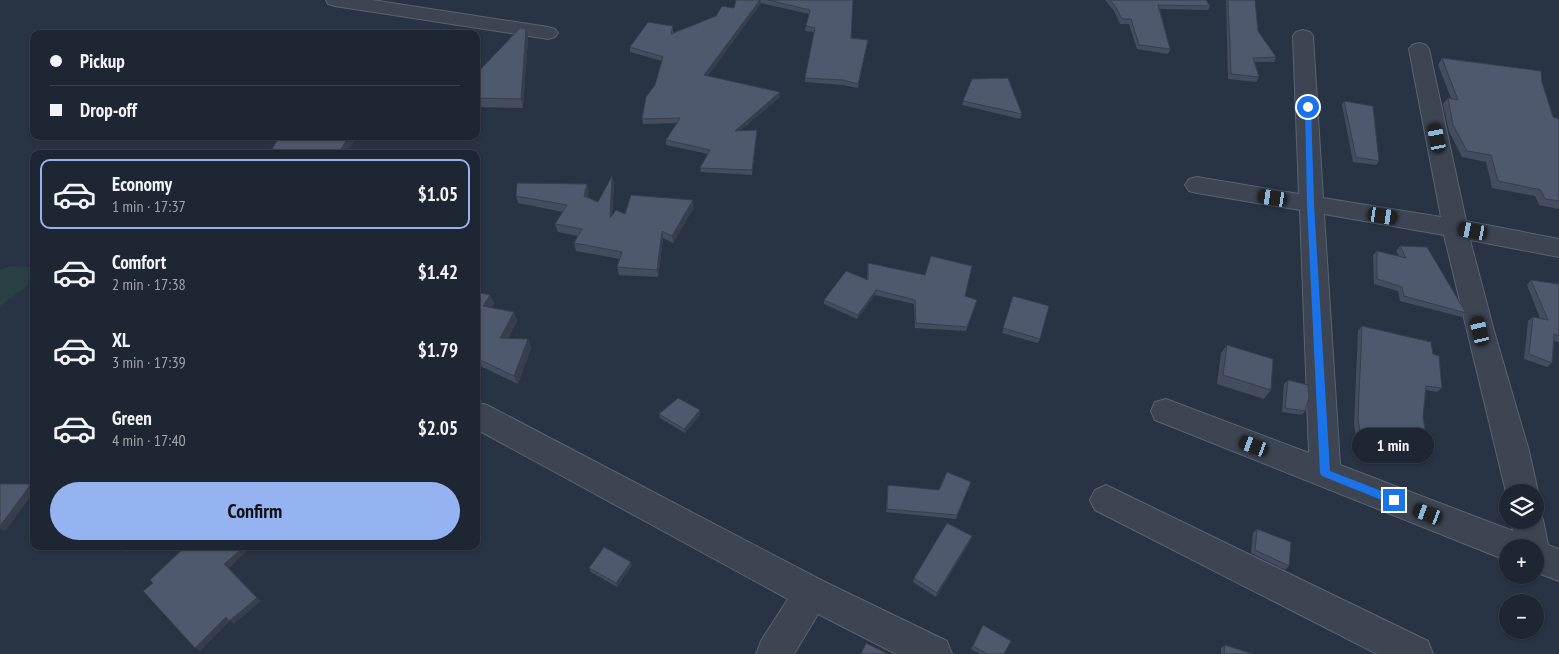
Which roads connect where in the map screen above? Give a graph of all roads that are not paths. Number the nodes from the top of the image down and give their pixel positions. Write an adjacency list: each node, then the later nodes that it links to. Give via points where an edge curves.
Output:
1 (335, 0): 2 (street)
2 (548, 33)
3 (1303, 36): 6 (street)
4 (1419, 49): 7 (street)
5 (1197, 185): 6 (street)
6 (1310, 204): 7 (street); 11 (street)
7 (1456, 228): 8 (street); 12 (street)
8 (1559, 248)
9 (1166, 412): 11 (street)
10 (480, 416): 17 (street)
11 (1325, 473): 14 (street)
12 (1520, 484)
13 (1106, 500): 20 (street)
14 (1499, 542)
15 (1544, 559): 16 (street)
16 (1559, 565)
17 (811, 593): 18 (street); 19 (street)
18 (774, 654)
19 (934, 654)
20 (1415, 654)

